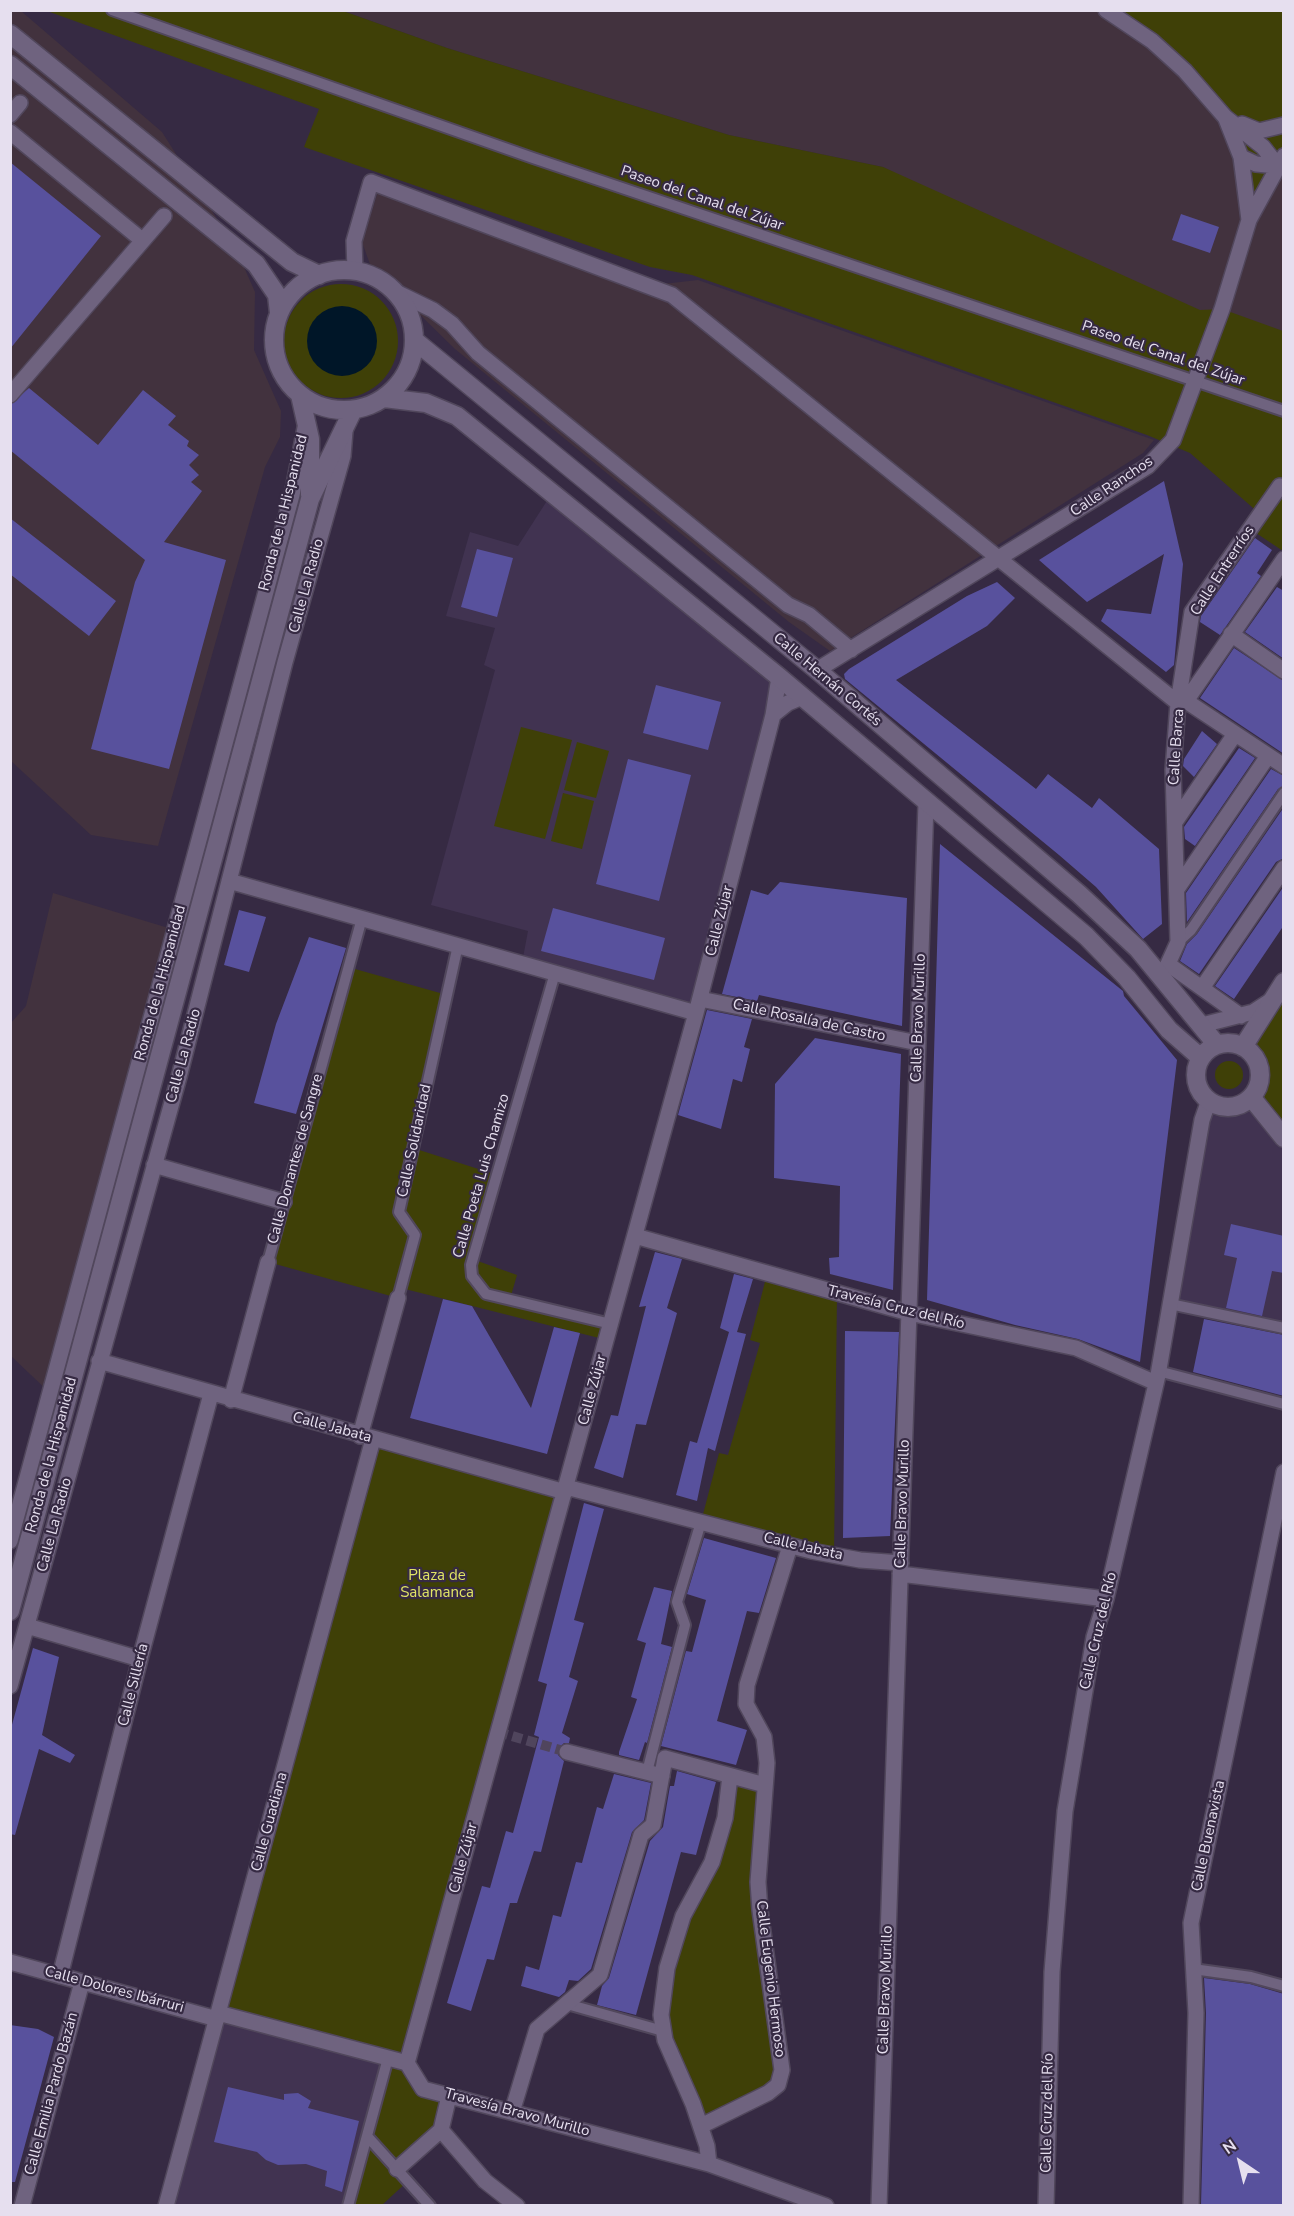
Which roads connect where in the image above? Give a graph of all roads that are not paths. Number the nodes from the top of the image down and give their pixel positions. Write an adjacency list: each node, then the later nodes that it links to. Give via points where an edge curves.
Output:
1 (112, 10): 18 (street, Paseo del Canal del Zújar, via 533,158)
2 (1106, 10): 5 (street, via 1152,41 1185,70)
3 (10, 34): 14 (street, via 292,262)
4 (10, 65): 16 (street, via 256,264 277,296)
5 (1225, 117): 6 (street, via 1259,131); 8 (street); 9 (street)
6 (1284, 125)
7 (10, 132): 12 (street)
8 (1241, 157): 9 (street, via 1256,164); 11 (street)
9 (1281, 161): 11 (street, Calle Ranchos)
10 (165, 216): 12 (street)
11 (1249, 220): 18 (street, Calle Ranchos)
12 (142, 240): 19 (street)
13 (355, 270): 14 (street); 15 (street, via 377,278); 27 (street, via 354,241 371,182 672,295)
14 (319, 275): 16 (street, via 291,294)
15 (396, 292): 17 (street, via 408,309); 30 (street, via 452,324 478,353 788,605 809,615)
16 (279, 313): 20 (street, via 273,335 276,358 285,379)
17 (414, 340): 21 (street, via 412,360 402,381); 31 (street, Calle Hernán Cortés)
18 (1196, 381): 22 (street, Paseo del Canal del Zújar); 27 (street, Calle Ranchos, via 1173,440 1148,466)
19 (10, 395)
20 (300, 396): 23 (street); 24 (street, Ronda de la Hispanidad)
21 (384, 398): 23 (street); 33 (street, Calle Hernán Cortés, via 426,403 457,416)
22 (1284, 411)
23 (350, 417): 26 (street, Ronda de la Hispanidad); 44 (street, Calle La Radio, via 343,456)
24 (306, 423): 26 (street, Ronda de la Hispanidad, via 310,439); 82 (street, Ronda de la Hispanidad, via 292,495)
25 (1284, 488): 35 (street, Calle Entrerríos, via 1280,486 1192,612)
26 (310, 499): 86 (street, Ronda de la Hispanidad)
27 (999, 558): 30 (street, Calle Ranchos); 35 (street)
28 (1284, 559): 29 (street)
29 (1231, 634): 32 (street); 35 (street)
30 (851, 650): 31 (street, Calle Ranchos)
31 (817, 670): 49 (street, Calle Hernán Cortés)
32 (1284, 670)
33 (779, 677): 34 (street, Calle Hernán Cortés); 36 (street, Calle Zújar)
34 (802, 697): 36 (street); 41 (street, Calle Hernán Cortés)
35 (1182, 702): 37 (street, Calle Barca); 42 (street, Calle Barca, via 1173,770)
36 (773, 715): 54 (street, Calle Zújar)
37 (1235, 734): 38 (street, Calle Barca); 42 (street, Calle Barca)
38 (1268, 756): 39 (street, Calle Barca); 45 (street)
39 (1284, 766)
40 (1284, 793): 47 (street, Calle Barca, via 1191,930)
41 (926, 803): 57 (street, Calle Bravo Murillo); 60 (street, Calle Hernán Cortés, via 1086,936 1169,1030)
42 (1175, 822): 45 (street, Calle Barca)
43 (1284, 868): 52 (street)
44 (229, 880): 46 (street, Calle Rosalía de Castro); 64 (street, Calle La Radio)
45 (1177, 889): 47 (street, Calle Barca)
46 (362, 918): 48 (street, Calle Rosalía de Castro); 65 (street, Calle Donantes de Sangre)
47 (1178, 942): 49 (street, Calle Barca)
48 (458, 945): 50 (street, Calle Rosalía de Castro); 68 (street, Calle Solidaridad, via 399,1212 416,1235)
49 (1165, 971): 52 (street); 56 (street, Calle Hernán Cortés)
50 (555, 973): 54 (street, Calle Rosalía de Castro); 71 (street, Calle Poeta Luis Chamizo, via 471,1265 472,1276 486,1294)
51 (1284, 982): 53 (street)
52 (1202, 988): 55 (street)
53 (1273, 999): 55 (street); 59 (street)
54 (698, 1006): 57 (street, Calle Rosalía de Castro); 66 (street, Calle Zújar)
55 (1241, 1016): 56 (street)
56 (1202, 1025): 58 (street, Calle Hernán Cortés)
57 (918, 1043): 70 (street, Calle Bravo Murillo)
58 (1217, 1044): 59 (street, via 1228,1042); 60 (street)
59 (1244, 1047): 61 (street, via 1256,1057 1260,1067 1260,1078)
60 (1201, 1058): 62 (street, via 1196,1078)
61 (1251, 1097): 62 (street, via 1233,1107); 63 (street)
62 (1209, 1100): 69 (street, Calle Cruz del Río, via 1202,1120)
63 (1284, 1138)
64 (154, 1165): 65 (street); 73 (street, Calle La Radio)
65 (284, 1202): 67 (street, Calle Donantes de Sangre)
66 (635, 1236): 70 (street, Travesía Cruz del Río); 71 (street, Calle Zújar)
67 (268, 1262): 76 (street, Calle Donantes de Sangre)
68 (398, 1298): 78 (street, Calle Solidaridad)
69 (1170, 1304): 72 (street); 74 (street, Calle Cruz del Río)
70 (909, 1313): 74 (street, Travesía Cruz del Río, via 1076,1348); 84 (street, Calle Bravo Murillo)
71 (611, 1324): 80 (street, Calle Zújar)
72 (1284, 1328)
73 (99, 1361): 75 (street, Calle Jabata); 87 (street, Calle La Radio)
74 (1157, 1377): 77 (street); 85 (street, Calle Cruz del Río)
75 (211, 1394): 76 (street, Calle Jabata); 88 (street, Calle Sillería)
76 (231, 1400): 78 (street, Calle Jabata)
77 (1284, 1404)
78 (366, 1437): 80 (street, Calle Jabata); 100 (street, Calle Guadiana)
79 (1284, 1472): 95 (street, Calle Buenavista, via 1191,1923)
80 (566, 1489): 81 (street, Calle Jabata); 103 (street, Calle Zújar)
81 (701, 1522): 83 (street, Calle Jabata); 91 (street, via 678,1602 685,1625)
82 (11, 1537)
83 (790, 1545): 84 (street, Calle Jabata); 93 (street, Calle Eugenio Hermoso, via 747,1685 746,1704 764,1737)
84 (901, 1568): 85 (street, Calle Jabata); 117 (street, Calle Bravo Murillo)
85 (1106, 1599): 118 (street, Calle Cruz del Río, via 1095,1637 1065,1811 1052,1972)
86 (10, 1611)
87 (27, 1626): 88 (street); 89 (street, Calle La Radio)
88 (140, 1659): 96 (street, Calle Sillería)
89 (10, 1686)
90 (567, 1752): 91 (street)
91 (655, 1774): 92 (street, via 665,1758); 99 (street, via 653,1826 640,1835 600,1975)
92 (730, 1776): 93 (street); 101 (street, via 725,1818 712,1862 683,1916 667,1968 660,2015)
93 (765, 1785): 106 (street, Calle Eugenio Hermoso, via 758,1882 782,2070 778,2085 768,2093)
94 (10, 1962): 96 (street, Calle Dolores Ibárruri)
95 (1192, 1969): 98 (street); 119 (street, Calle Buenavista, via 1196,2013)
96 (60, 1976): 97 (street, Calle Dolores Ibárruri)
97 (82, 1982): 100 (street, Calle Dolores Ibárruri); 111 (street, Calle Emilia Pardo Bazán)
98 (1284, 1986)
99 (567, 2004): 101 (street); 105 (street, via 537,2030)
100 (218, 2016): 102 (street); 112 (street, Calle Guadiana)
101 (663, 2031): 106 (street)
102 (388, 2058): 103 (street); 108 (street)
103 (407, 2063): 104 (street, Travesía Bravo Murillo, via 423,2089)
104 (449, 2096): 105 (street, Travesía Bravo Murillo); 107 (street)
105 (512, 2112): 109 (street, Travesía Bravo Murillo)
106 (701, 2126): 109 (street)
107 (441, 2130): 110 (street); 115 (street, via 485,2181)
108 (367, 2136): 110 (street); 113 (street)
109 (709, 2164): 116 (street, Travesía Bravo Murillo)
110 (397, 2169): 114 (street)
111 (22, 2205)
112 (166, 2205)
113 (348, 2205)
114 (430, 2205)
115 (517, 2205)
116 (826, 2205)
117 (879, 2205)
118 (1046, 2205)
119 (1191, 2205)

